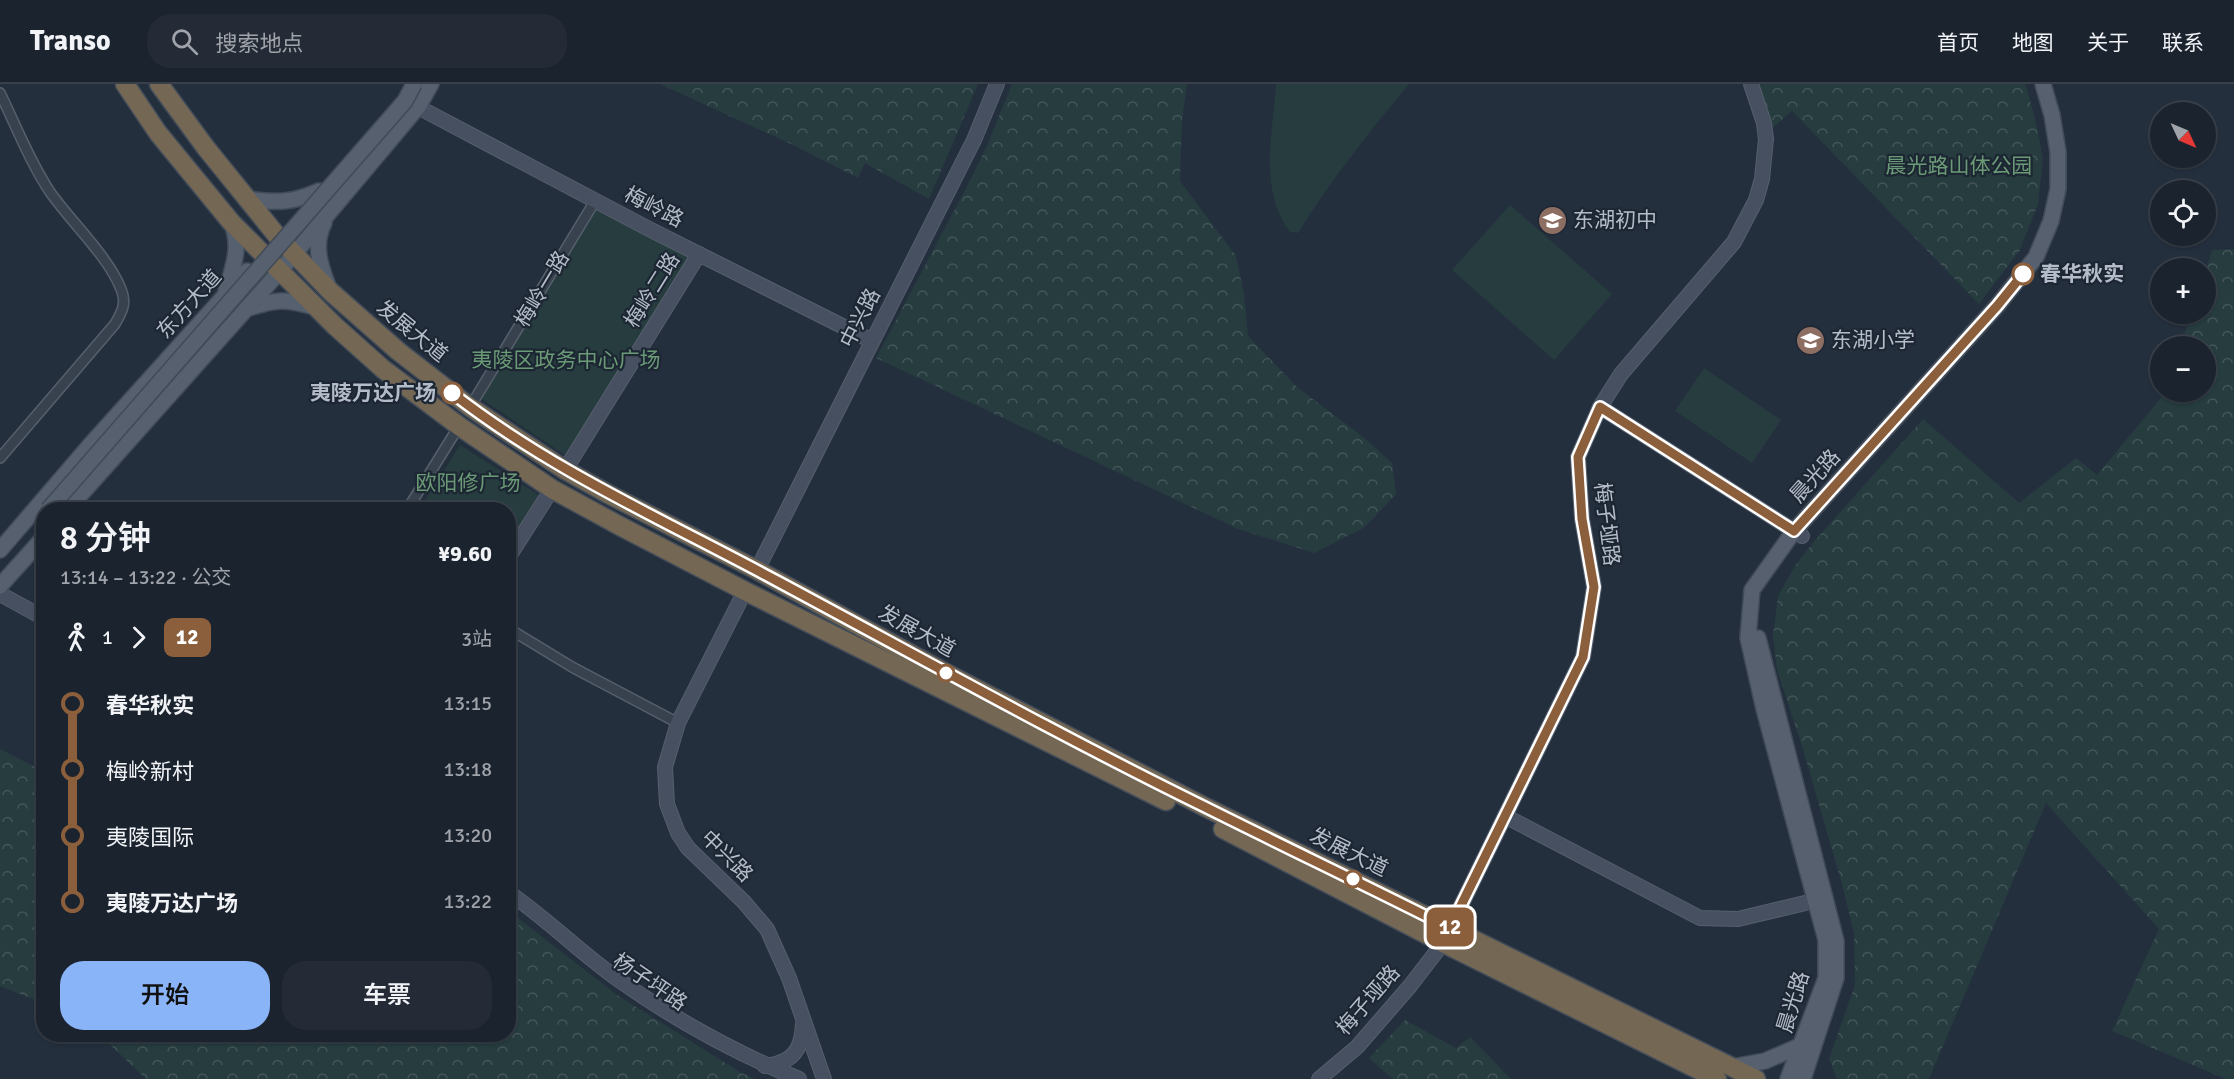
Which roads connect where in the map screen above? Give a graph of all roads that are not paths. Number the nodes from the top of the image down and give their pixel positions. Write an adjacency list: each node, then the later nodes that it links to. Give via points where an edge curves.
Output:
1 (125, 84): 17 (highway, 发展大道, via 158,133)
2 (159, 84): 14 (highway, 发展大道)
3 (406, 84): 13 (main road, 东方大道, via 399,98)
4 (414, 84): 35 (main road, bridge, via 405,101)
5 (422, 84): 36 (main road, via 411,104 257,285)
6 (431, 84): 12 (main road)
7 (997, 84): 27 (street, 中兴路, via 974,140)
8 (1751, 84): 29 (street, 梅子垭路, via 1766,139 1762,179 1746,222 1734,242 1620,374)
9 (2043, 84): 41 (main road, 晨光路, via 2058,152 2058,189 2051,222 2036,257)
10 (2049, 84): 41 (main road, 晨光路, via 2065,151 2066,191 2042,262 2003,311)
11 (0, 93): 31 (street, via 50,192 108,267 124,298 115,324)
12 (418, 107): 15 (street, 梅岭路); 16 (main road)
13 (319, 191): 14 (main road, via 285,202); 18 (main road, 东方大道)
14 (248, 199): 18 (highway, 发展大道)
15 (595, 201): 21 (street, 梅岭路); 28 (street, 梅岭一路)
16 (331, 211): 19 (main road); 23 (main road, via 319,233 317,252)
17 (231, 222): 20 (highway, 发展大道); 24 (main road, via 237,235 236,258)
18 (278, 237): 19 (highway, 发展大道); 20 (main road, 东方大道)
19 (295, 253): 22 (main road); 23 (highway, 发展大道)
20 (263, 254): 22 (highway, 发展大道); 24 (main road, 东方大道)
21 (699, 254): 27 (street, 梅岭路); 32 (street, 梅岭二路)
22 (280, 271): 25 (highway, 发展大道); 26 (main road)
23 (331, 292): 28 (highway, 发展大道)
24 (225, 295): 34 (main road, 东方大道)
25 (317, 308): 26 (main road, via 293,300); 30 (highway, 发展大道, via 383,369)
26 (246, 309): 37 (main road)
27 (872, 341): 47 (street, 中兴路)
28 (470, 407): 32 (highway, 发展大道)
29 (1600, 407): 41 (street); 55 (street, 梅子垭路, via 1578,457 1582,519 1594,587 1583,657)
30 (459, 426): 33 (highway, 发展大道); 38 (street)
31 (0, 458)
32 (565, 470): 47 (highway, 发展大道)
33 (552, 489): 43 (street); 50 (highway, 发展大道)
34 (41, 502)
35 (55, 502)
36 (64, 502)
37 (74, 502)
38 (412, 502)
39 (36, 508): 45 (main road, 东方大道)
40 (36, 524): 46 (main road)
41 (1798, 533): 57 (main road, 晨光路, via 1752,590 1748,638 1764,709)
42 (36, 534): 48 (main road)
43 (516, 545)
44 (36, 546): 49 (main road)
45 (0, 550)
46 (0, 564)
47 (757, 570): 59 (highway, 发展大道)
48 (0, 574)
49 (0, 586)
50 (745, 591): 54 (street, 中兴路); 59 (highway, 发展大道, via 1251,843)
51 (0, 594): 52 (street)
52 (36, 614)
53 (516, 633): 54 (street, via 572,668)
54 (678, 723): 60 (street, 中兴路, via 665,767 671,818 688,848 767,929)
55 (1505, 816): 57 (street, via 1700,918 1738,919); 59 (street, 梅子垭路)
56 (516, 898): 63 (street, 杨子坪路, via 619,980)
57 (1820, 899): 61 (main road, 晨光路, via 1826,978)
58 (516, 908): 63 (street, 杨子坪路, via 619,990 685,1030)
59 (1447, 935): 62 (highway, 发展大道); 67 (street, 梅子垭路, via 1358,1047); 68 (highway, 发展大道)
60 (803, 1019): 63 (street, via 803,1036 795,1053); 66 (street, 中兴路)
61 (1808, 1044): 62 (main road, via 1765,1061); 70 (main road, 晨光路); 71 (main road, 晨光路); 72 (main road)
62 (1732, 1067): 69 (highway, 发展大道)
63 (765, 1068): 64 (street, 杨子坪路); 65 (street)
64 (780, 1079)
65 (799, 1079)
66 (824, 1079)
67 (1319, 1079)
68 (1717, 1079)
69 (1756, 1079)
70 (1788, 1079)
71 (1803, 1079)
72 (1817, 1079)

